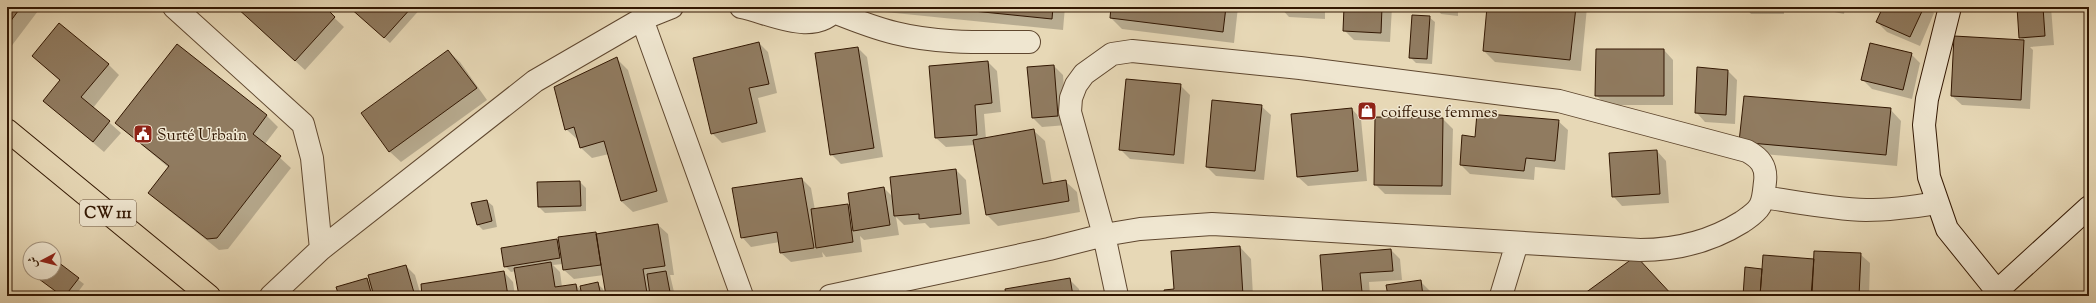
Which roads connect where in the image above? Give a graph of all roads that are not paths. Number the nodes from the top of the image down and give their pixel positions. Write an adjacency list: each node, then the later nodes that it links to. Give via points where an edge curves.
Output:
1 (174, 7): 14 (street, via 303,124 312,158)
2 (672, 7): 6 (street)
3 (742, 7): 5 (street, via 795,22 810,23 823,20)
4 (1950, 7): 10 (street, via 1932,73 1924,125 1929,178)
5 (836, 9): 7 (street, via 870,26 924,39 954,42)
6 (642, 19): 14 (street, via 535,81); 18 (street)
7 (1029, 42)
8 (7, 130): 16 (main road, CW 111)
9 (1763, 197): 10 (street, via 1833,208 1866,210 1902,209); 12 (street, via 1766,172 1757,156 1747,151 1559,101 1300,68 1132,51 1112,54 1084,74 1071,98 1070,112); 13 (street, via 1758,210 1730,229 1704,241 1678,248 1640,250)
10 (1937, 203): 15 (street, via 1947,228)
11 (2089, 206): 15 (street)
12 (1104, 235): 13 (street, via 1140,229 1212,224); 19 (street); 20 (street)
13 (1517, 243): 21 (street)
14 (321, 249): 17 (street)
15 (1991, 294)
16 (209, 296)
17 (271, 296)
18 (742, 296)
19 (830, 296)
20 (1117, 296)
21 (1501, 296)

